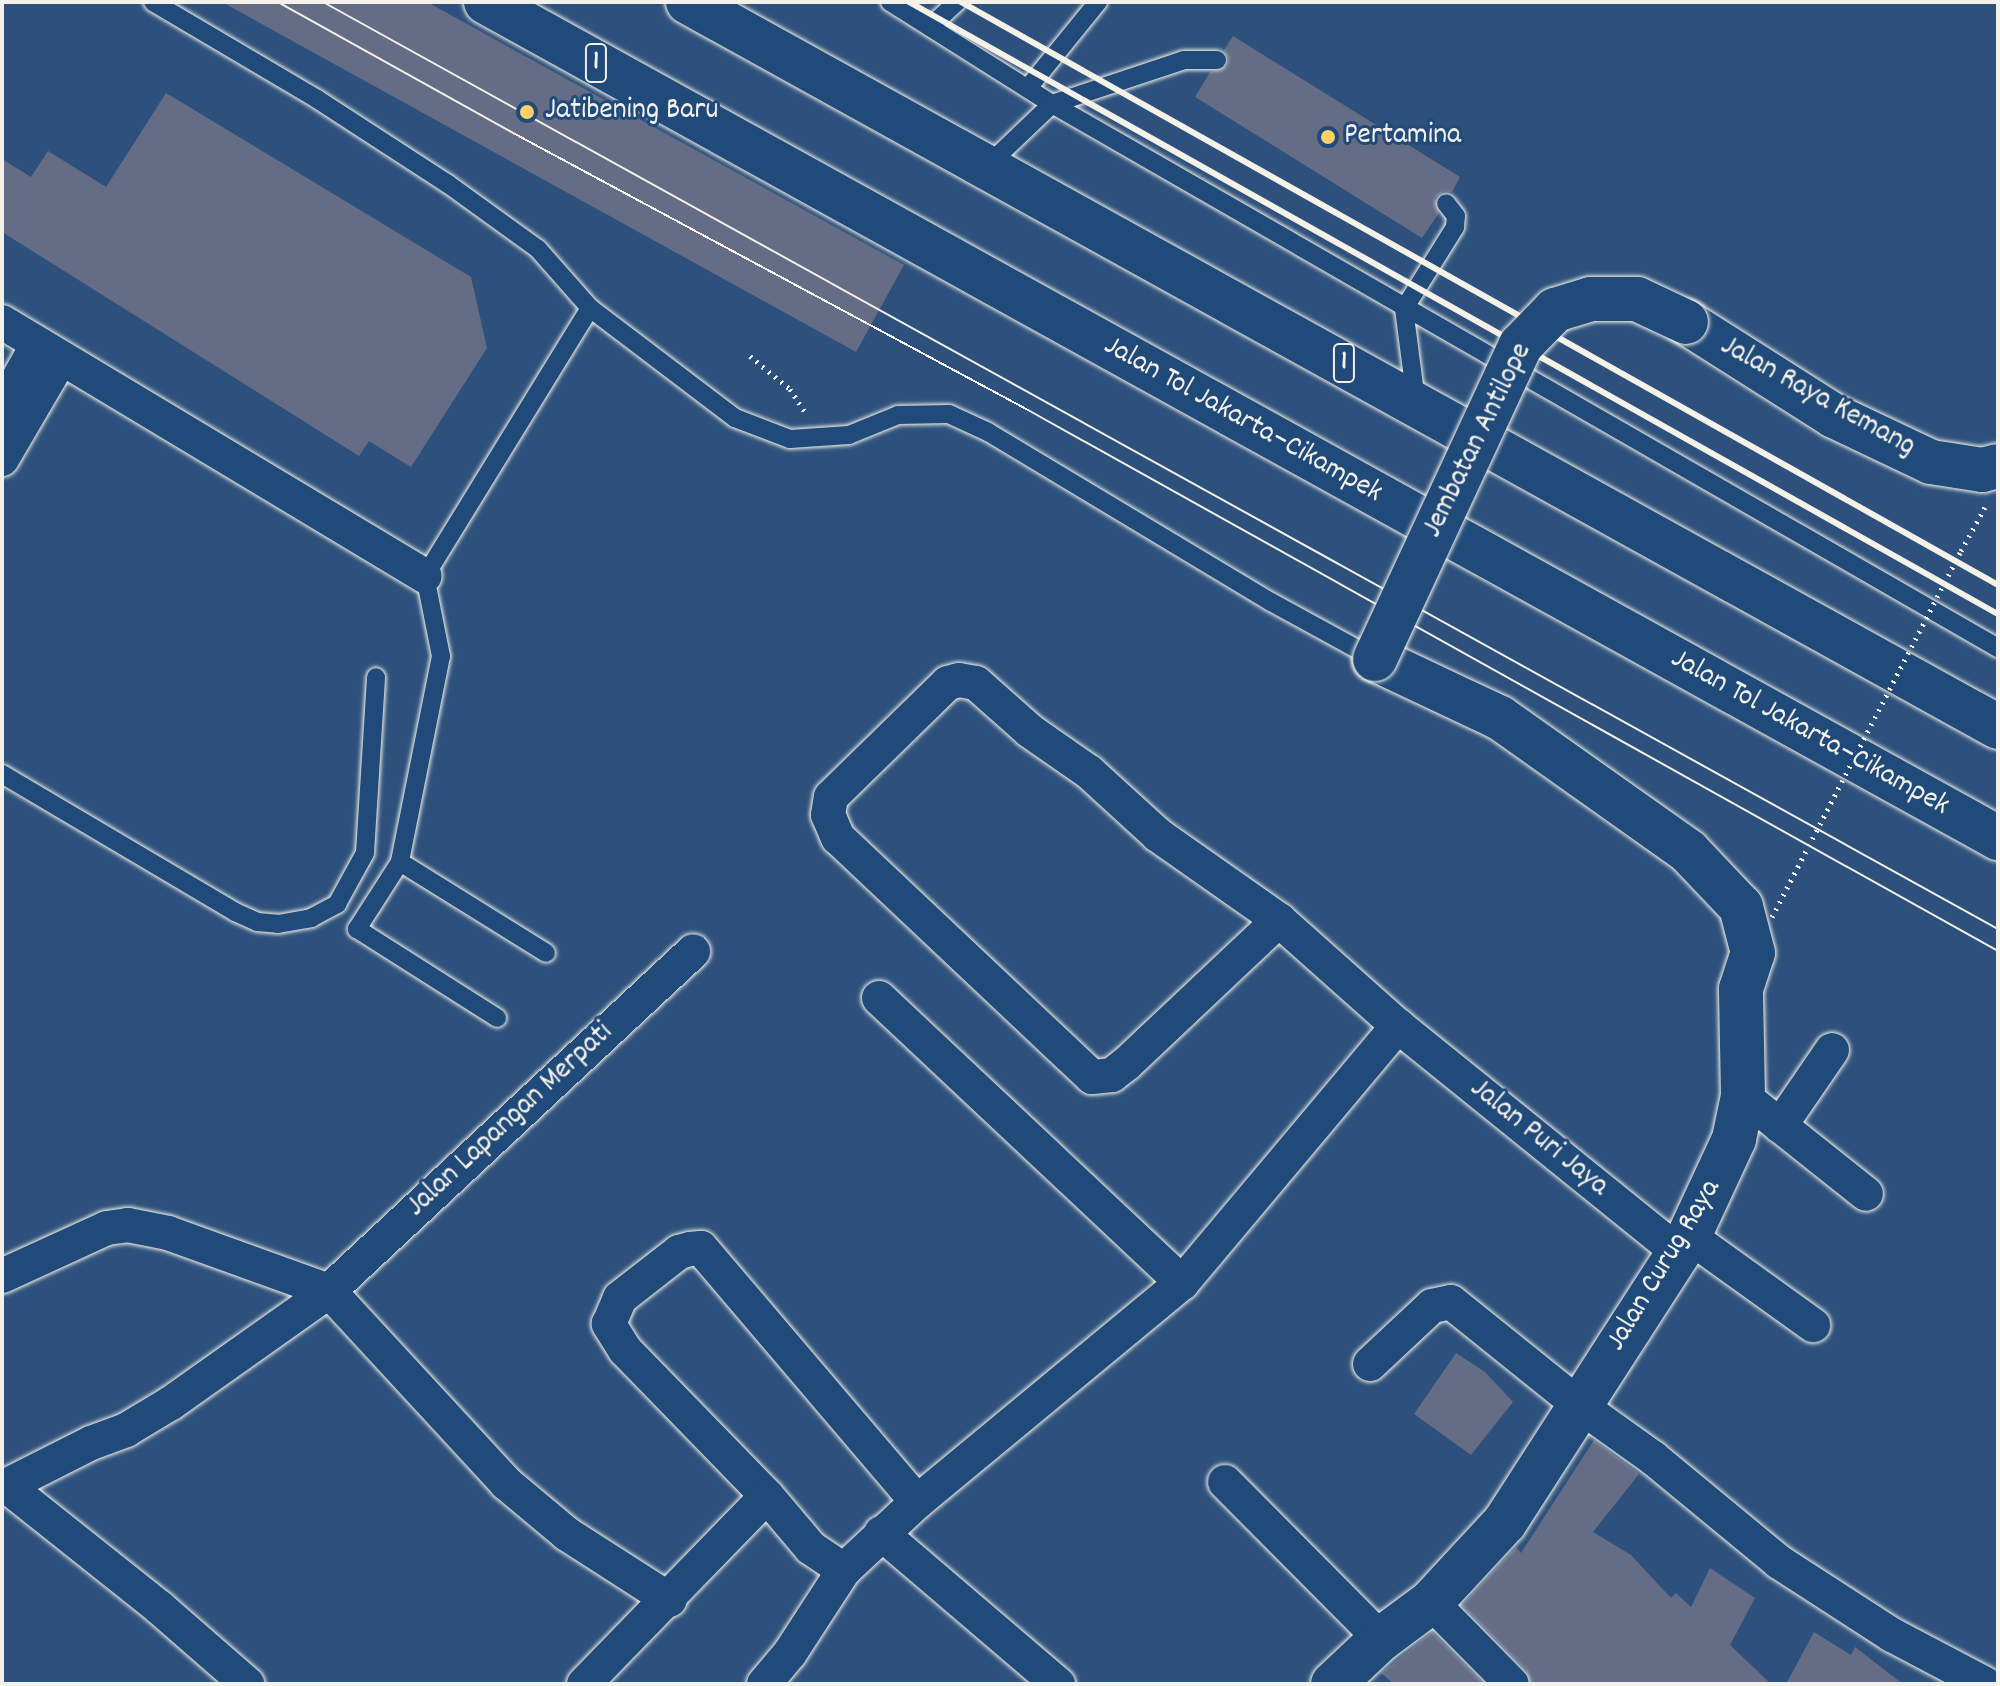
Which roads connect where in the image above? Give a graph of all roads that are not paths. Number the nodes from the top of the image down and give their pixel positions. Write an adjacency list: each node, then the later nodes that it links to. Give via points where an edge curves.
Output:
1 (153, 2): 13 (lane, via 448,184 538,249)
2 (486, 2): 28 (main road, Jalan Tol Jakarta–Cikampek / 1)
3 (688, 2): 11 (main road, 1)
4 (890, 2): 7 (lane)
5 (957, 2): 7 (lane)
6 (1098, 2): 9 (lane)
7 (930, 27): 9 (lane)
8 (1217, 60): 10 (lane, via 1184,60)
9 (1028, 88): 10 (lane)
10 (1052, 104): 11 (lane); 14 (lane)
11 (986, 167): 18 (main road, 1)
12 (1446, 203): 14 (lane, via 1456,216 1455,227)
13 (590, 308): 22 (lane); 24 (lane, via 735,418 790,439 849,435 898,415 949,414)
14 (1404, 309): 18 (lane); 23 (lane)
15 (2, 322): 17 (street)
16 (1686, 322): 21 (main road, Jalan Raya Kemang, via 1834,416 1931,462 1982,470); 24 (main road, Jembatan Antilope, bridge, via 1637,299 1591,299 1555,310 1521,345)
17 (50, 351): 19 (street); 20 (street); 22 (street)
18 (1416, 401): 26 (main road, 1)
19 (2, 408)
20 (2, 459)
21 (1994, 482)
22 (425, 576): 29 (lane, via 441,656)
23 (1998, 648)
24 (1375, 659): 37 (main road, Jalan Curug Raya, via 1500,718 1688,851 1741,907 1753,953 1741,989)
25 (376, 677): 27 (lane, via 365,853 337,904 311,918 278,924 235,912)
26 (1998, 727)
27 (2, 774)
28 (1998, 838)
29 (400, 862): 32 (lane); 34 (lane, via 357,929)
30 (1279, 920): 30 (street, Jalan Puri Jaya, via 1158,835 1089,772 1030,731 976,683 948,683 831,797 828,815 838,838 1092,1077 1112,1075 1126,1064); 35 (street, Jalan Puri Jaya)
31 (693, 951): 43 (street, Jalan Lapangan Merpati)
32 (546, 953)
33 (879, 998): 42 (street)
34 (497, 1018)
35 (1398, 1026): 40 (street, Jalan Puri Jaya); 42 (street)
36 (1832, 1050): 38 (street)
37 (1743, 1096): 38 (street); 40 (main road, Jalan Curug Raya, via 1722,1172)
38 (1780, 1126): 39 (street)
39 (1866, 1194)
40 (1684, 1244): 44 (street, Jalan Puri Jaya); 46 (main road, Jalan Curug Raya)
41 (2, 1276): 43 (street, via 107,1228 128,1225 168,1233)
42 (1182, 1283): 50 (street)
43 (329, 1291): 48 (street, Jalan Lapangan Merpati, via 171,1403); 53 (street, via 506,1483 567,1534)
44 (1813, 1325)
45 (1370, 1364): 46 (street, via 1432,1306 1451,1302)
46 (1579, 1405): 54 (main road, Jalan Curug Raya, via 1505,1522); 62 (street, via 1653,1458 1779,1562 1892,1635)
47 (1225, 1482): 55 (street)
48 (5, 1488): 56 (street, via 160,1608)
49 (767, 1496): 50 (street, via 625,1350 609,1324 620,1298 679,1252 701,1248); 52 (street, via 811,1548); 53 (street)
50 (917, 1502): 51 (street)
51 (881, 1533): 52 (street); 59 (street)
52 (844, 1570): 58 (street)
53 (670, 1600): 57 (street)
54 (1431, 1602): 55 (main road, Jalan Curug Raya); 61 (street)
55 (1381, 1639): 60 (main road, Jalan Curug Raya)
56 (247, 1684)
57 (584, 1684)
58 (764, 1684)
59 (1058, 1684)
60 (1333, 1684)
61 (1512, 1684)
62 (1985, 1684)

